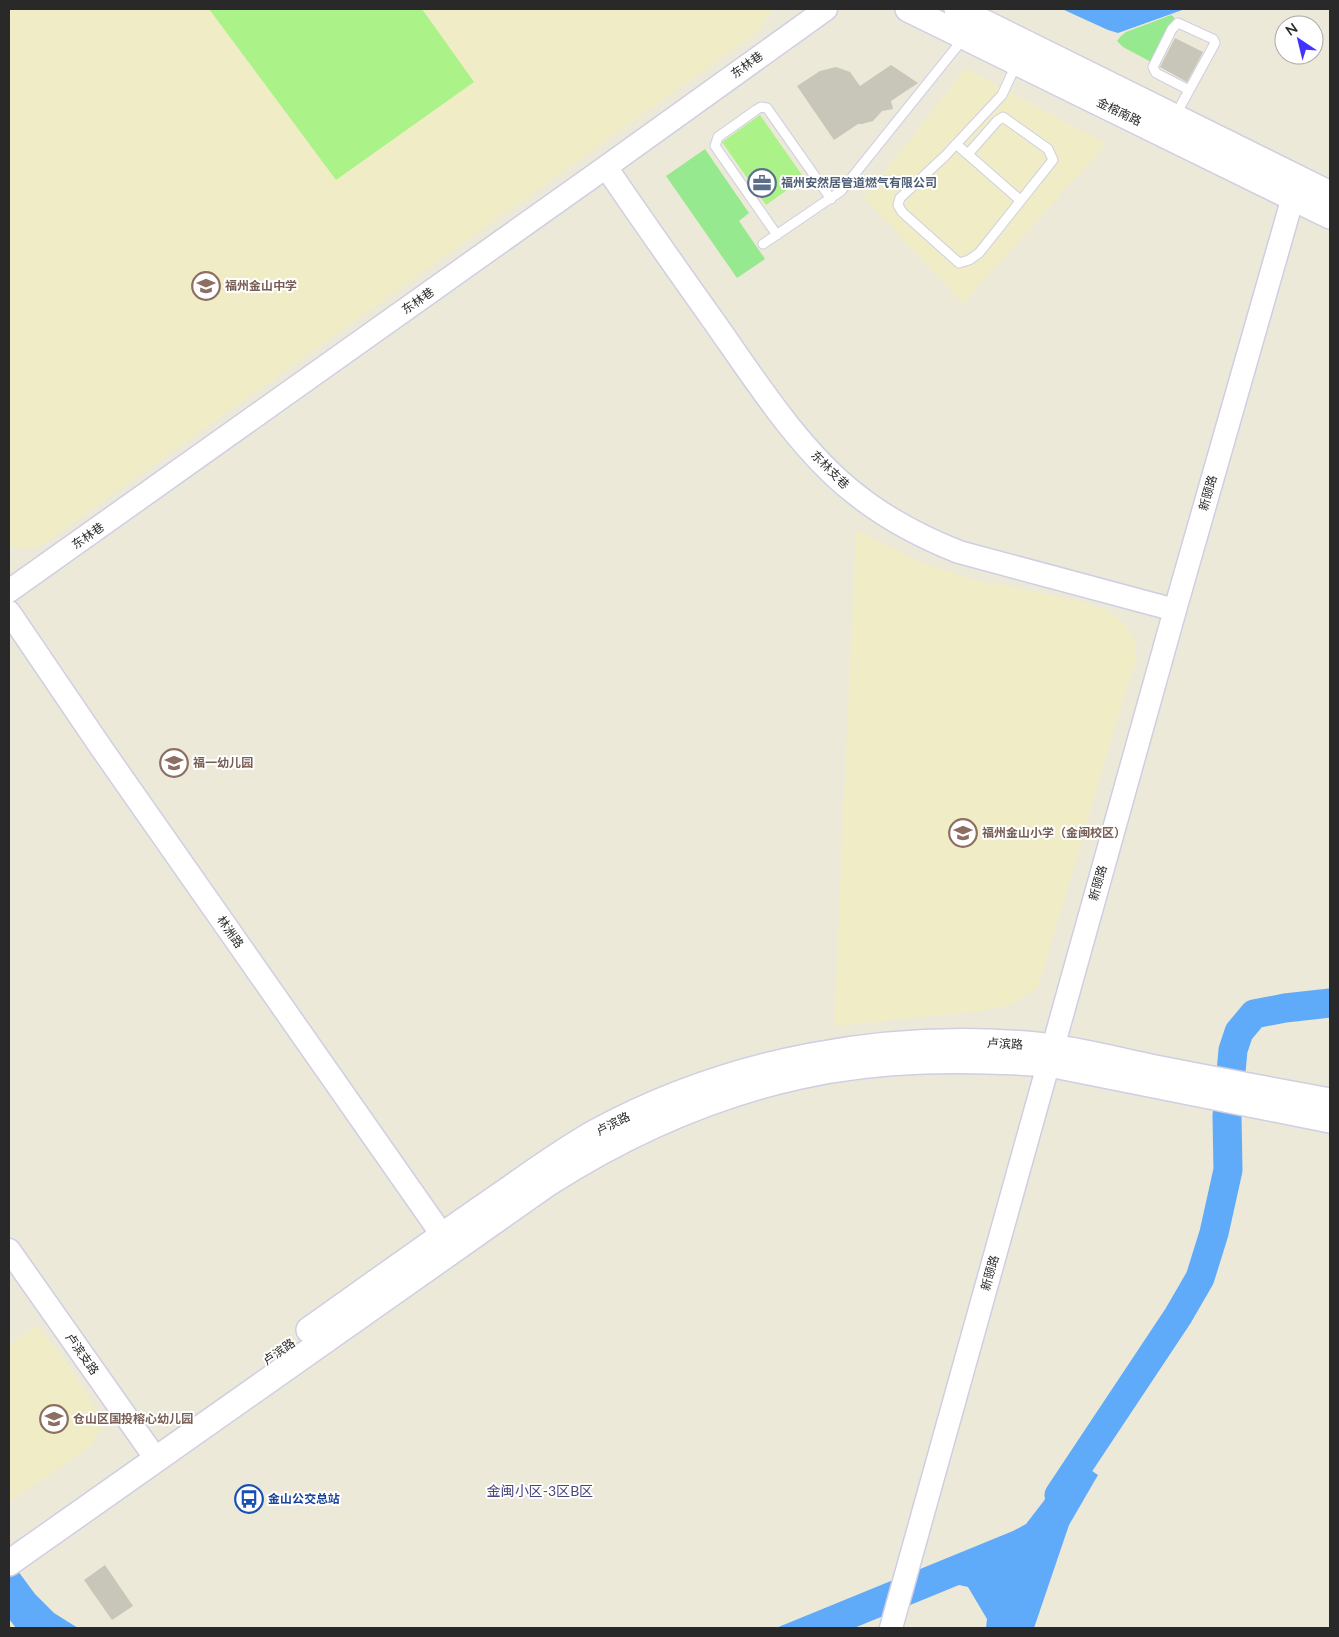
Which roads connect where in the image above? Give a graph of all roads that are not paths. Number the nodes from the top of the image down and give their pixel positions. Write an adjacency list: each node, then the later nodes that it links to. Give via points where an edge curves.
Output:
1 (826, 9): 10 (street, 东林巷)
2 (908, 9): 4 (main road, 金榕南路)
3 (957, 9): 7 (main road, 金榕南路)
4 (964, 37): 5 (main road, 金榕南路); 13 (lane, via 841,191)
5 (1017, 62): 8 (lane, via 1002,95); 12 (main road, 金榕南路)
6 (1189, 90): 6 (lane, via 1215,43 1213,39 1178,23 1153,67 1156,73); 7 (lane)
7 (1174, 116): 11 (main road, 金榕南路)
8 (956, 144): 9 (lane); 14 (lane, via 900,198 898,205 959,263 979,252)
9 (968, 154): 14 (lane); 14 (lane, via 1003,117 1048,149 1053,160)
10 (606, 167): 18 (street, 东林巷); 19 (street, 东林支巷, via 787,422 824,466 853,492 890,518 959,552)
11 (1330, 194)
12 (1293, 197): 15 (main road, 金榕南路); 19 (street, 新颐路)
13 (831, 198): 16 (lane); 16 (lane, via 767,108 756,110 718,137 715,146)
14 (1020, 200)
15 (1330, 216)
16 (777, 235): 17 (lane)
17 (763, 244)
18 (9, 591)
19 (1174, 610): 21 (street, 新颐路)
20 (9, 612): 25 (street, 林洲路)
21 (1051, 1056): 22 (main road, 卢滨路); 25 (main road, 卢滨路, via 976,1042 895,1044 816,1056 745,1072 664,1100 596,1132 565,1151); 30 (street, 新颐路)
22 (1264, 1098): 23 (main road, 卢滨路); 24 (main road)
23 (1330, 1100)
24 (1330, 1120)
25 (448, 1242): 27 (main road, 卢滨路)
26 (9, 1250): 27 (street, 卢滨支路)
27 (151, 1452): 28 (main road, 卢滨路); 29 (main road)
28 (9, 1543)
29 (9, 1563)
30 (892, 1623)

